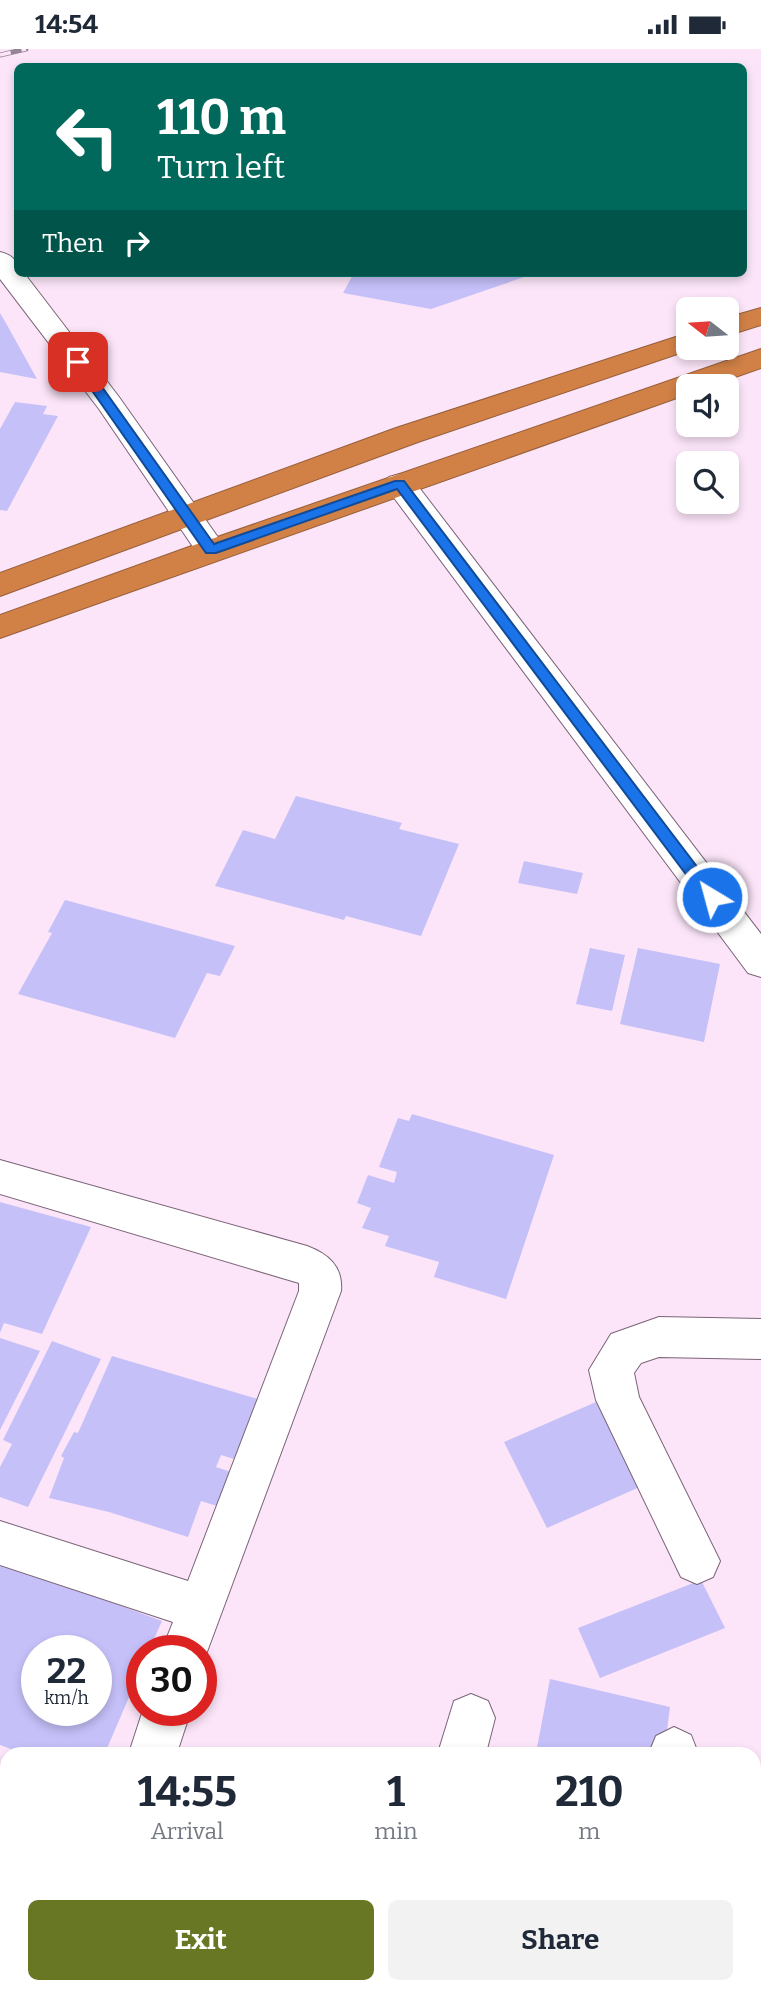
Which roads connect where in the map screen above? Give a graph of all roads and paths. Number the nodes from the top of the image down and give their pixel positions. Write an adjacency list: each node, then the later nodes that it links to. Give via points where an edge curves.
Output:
1 (0, 260): 7 (street, via 109,403)
2 (761, 316): 3 (highway)
3 (739, 324)
4 (676, 345): 7 (highway, via 407,435)
5 (761, 358): 6 (highway)
6 (400, 484): 8 (highway); 11 (street)
7 (187, 516): 8 (street); 9 (highway)
8 (211, 550): 10 (highway)
9 (0, 585)
10 (0, 627)
11 (761, 962)
12 (0, 1177): 16 (street, via 317,1270 320,1291)
13 (761, 1339): 15 (street, via 659,1337 626,1348 611,1370 618,1400)
14 (0, 1543): 16 (street)
15 (697, 1561)
16 (193, 1629)
17 (162, 1726): 18 (street)
18 (155, 1747)

